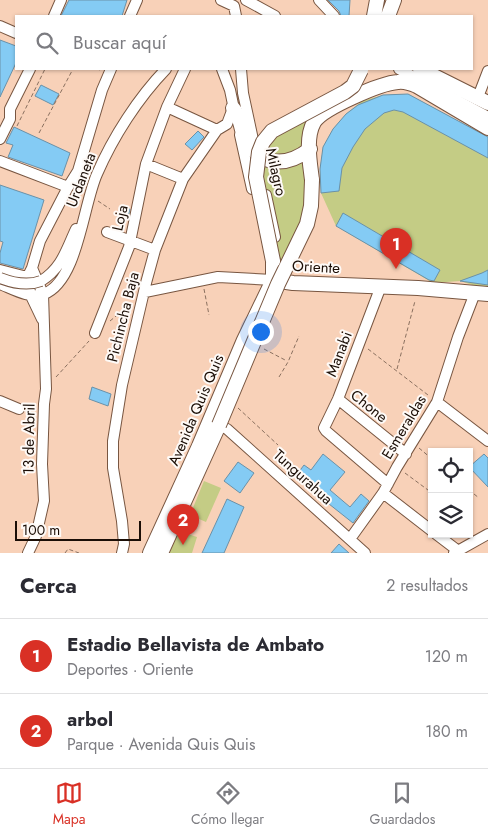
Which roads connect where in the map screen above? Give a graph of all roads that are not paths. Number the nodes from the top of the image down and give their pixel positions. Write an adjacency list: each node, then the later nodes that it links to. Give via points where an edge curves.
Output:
1 (137, 0): 10 (street)
2 (246, 0): 12 (street)
3 (319, 0): 13 (street)
4 (377, 0): 14 (main road)
5 (385, 0): 15 (main road)
6 (394, 0): 16 (main road)
7 (57, 1): 9 (street)
8 (226, 2): 11 (street, via 234,6)
9 (54, 15)
10 (130, 15)
11 (236, 15)
12 (273, 15)
13 (333, 15)
14 (373, 15)
15 (381, 15)
16 (388, 15)
17 (0, 26): 18 (street)
18 (15, 33)
19 (29, 70): 32 (street)
20 (111, 70): 42 (street, via 78,171)
21 (165, 70): 43 (street, Urdaneta, via 134,109 112,144)
22 (185, 70): 30 (street, Loja)
23 (222, 70): 31 (street)
24 (241, 70): 38 (street, Milagro)
25 (361, 70): 52 (main road, bridge, via 346,92 272,131 263,142 256,177)
26 (423, 70): 29 (main road)
27 (488, 71): 29 (street)
28 (395, 72): 33 (street); 34 (main road, via 406,82); 37 (main road, Avenida Quis Quis, via 385,84 323,113 314,122)
29 (483, 100)
30 (167, 107): 35 (street); 40 (street, Loja)
31 (233, 108): 35 (street, Pichincha Baja, via 227,124); 38 (main road); 52 (street)
32 (5, 116): 36 (street)
33 (488, 117)
34 (488, 128)
35 (218, 130): 41 (street, Pichincha Baja)
36 (0, 139)
37 (310, 149): 38 (main road, via 286,162 271,162); 65 (main road, Avenida Quis Quis, bridge, via 311,206 307,224)
38 (257, 154): 52 (street, Milagro, via 272,220)
39 (0, 161): 42 (street)
40 (146, 164): 41 (street); 45 (street, Loja)
41 (184, 179): 46 (street, Pichincha Baja)
42 (68, 187): 47 (street, via 40,241)
43 (85, 207): 51 (street, via 60,266 50,276); 56 (street, Urdaneta, via 70,264 62,278)
44 (107, 232): 45 (street)
45 (130, 241): 46 (street); 60 (street, Loja)
46 (156, 250): 55 (street, Pichincha Baja)
47 (32, 268): 50 (street); 51 (street, 13 de Abril)
48 (0, 270): 50 (street)
49 (0, 278): 51 (street, bridge, via 29,284)
50 (26, 278): 51 (street); 58 (street, 13 de Abril)
51 (39, 280): 56 (street, 13 de Abril)
52 (278, 281): 54 (main road, Oriente); 55 (street, Oriente, via 218,277); 76 (main road, Avenida Quis Quis, via 244,340)
53 (0, 284): 58 (street)
54 (381, 286): 57 (main road, Oriente); 61 (street, Manabi)
55 (145, 292): 75 (street, Pichincha Baja, via 116,411 113,441 124,544)
56 (43, 294): 58 (street); 59 (street, 13 de Abril)
57 (481, 294): 63 (street, Esmeraldas, via 458,337)
58 (31, 296): 59 (street, 13 de Abril)
59 (44, 324): 74 (street, 13 de Abril, via 44,501 36,536)
60 (95, 333)
61 (338, 399): 67 (street, Chone); 68 (street, Manabi, via 324,428)
62 (0, 401): 64 (street)
63 (437, 402): 66 (street); 67 (street, Esmeraldas)
64 (19, 409)
65 (220, 424): 72 (street, Tungurahua); 77 (main road, Avenida Quis Quis)
66 (488, 441)
67 (406, 454): 68 (street, Esmeraldas)
68 (385, 489): 69 (street); 72 (street, Esmeraldas)
69 (428, 527)
70 (488, 534): 73 (street)
71 (440, 538): 73 (street)
72 (350, 539): 78 (street, Tungurahua)
73 (456, 552)
74 (28, 553)
75 (122, 553)
76 (150, 553)
77 (161, 553)
78 (365, 553)

